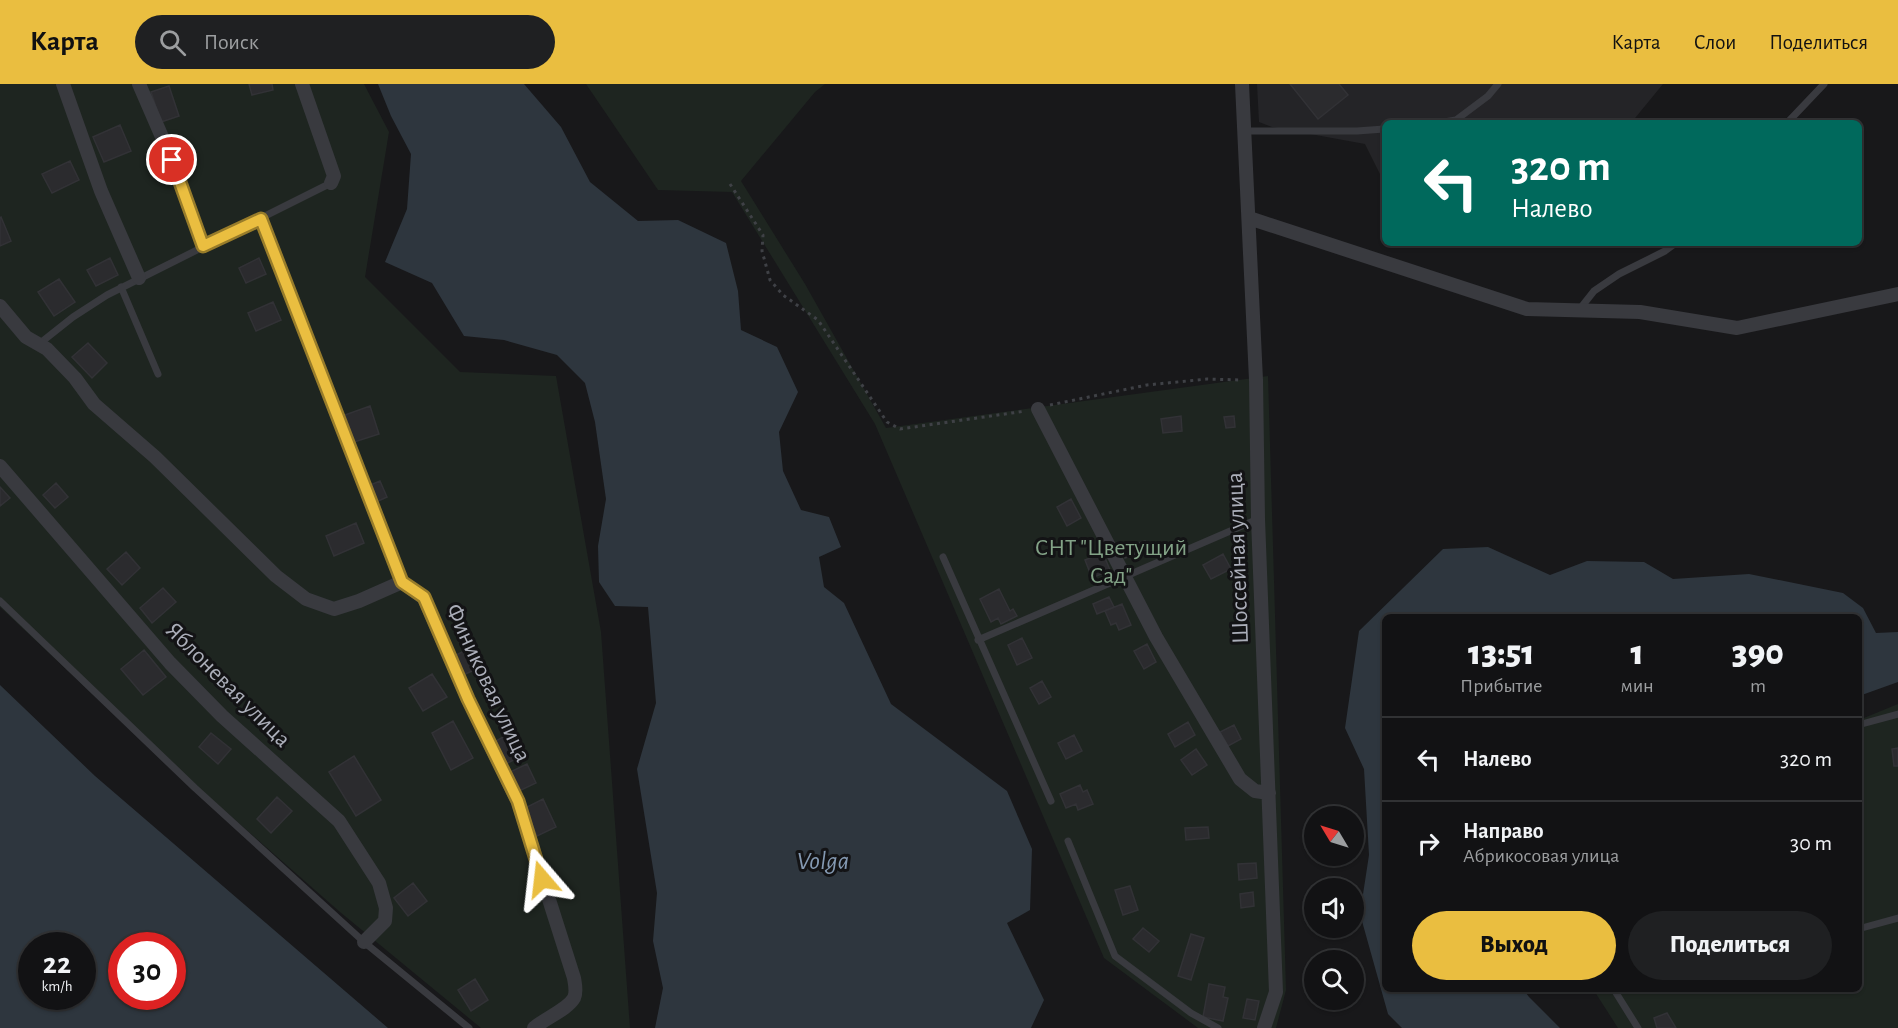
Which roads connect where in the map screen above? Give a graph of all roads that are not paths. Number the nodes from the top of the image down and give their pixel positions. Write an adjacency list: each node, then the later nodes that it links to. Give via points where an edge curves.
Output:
1 (63, 84): 16 (street, via 101,191)
2 (139, 84): 14 (street)
3 (302, 84): 11 (street, via 334,176)
4 (1242, 84): 10 (street, Шоссейная улица)
5 (1498, 84): 7 (lane)
6 (1824, 84): 8 (lane)
7 (1456, 120)
8 (1790, 120)
9 (1382, 129): 10 (lane)
10 (1245, 131): 12 (street, Шоссейная улица)
11 (331, 183): 13 (lane)
12 (1249, 218): 20 (street, via 1527,309); 25 (street, Шоссейная улица)
13 (261, 219): 14 (lane); 28 (street)
14 (203, 246): 16 (lane)
15 (1672, 246): 20 (lane, via 1594,291)
16 (139, 278): 17 (lane)
17 (121, 287): 21 (lane); 22 (lane)
18 (1898, 294): 20 (street, via 1737,328 1640,312)
19 (0, 306): 21 (street, via 26,337)
20 (1579, 310)
21 (39, 344): 28 (street, via 75,378 94,404 155,457 276,576 306,599 333,609)
22 (158, 374)
23 (1038, 410): 27 (street)
24 (0, 466): 38 (street, Яблоневая улица, via 170,663 222,716 339,821 379,883 386,908 386,921)
25 (1258, 519): 27 (lane); 33 (street, Шоссейная улица)
26 (943, 557): 30 (lane)
27 (1125, 576): 30 (lane); 33 (street, via 1156,637 1240,779 1255,790)
28 (402, 582): 41 (street, Финиковая улица, via 424,597 518,801 574,978 574,999)
29 (0, 601): 38 (lane, via 195,788)
30 (978, 640): 34 (lane)
31 (1898, 714): 32 (lane)
32 (1862, 724)
33 (1269, 793): 43 (street, Шоссейная улица, via 1276,992)
34 (1051, 801)
35 (1068, 841): 42 (lane, via 1115,956)
36 (1898, 918): 37 (lane)
37 (1862, 928)
38 (364, 942): 40 (lane)
39 (1616, 992): 44 (lane)
40 (469, 1028)
41 (534, 1028)
42 (1218, 1028)
43 (1264, 1028)
44 (1638, 1028)

